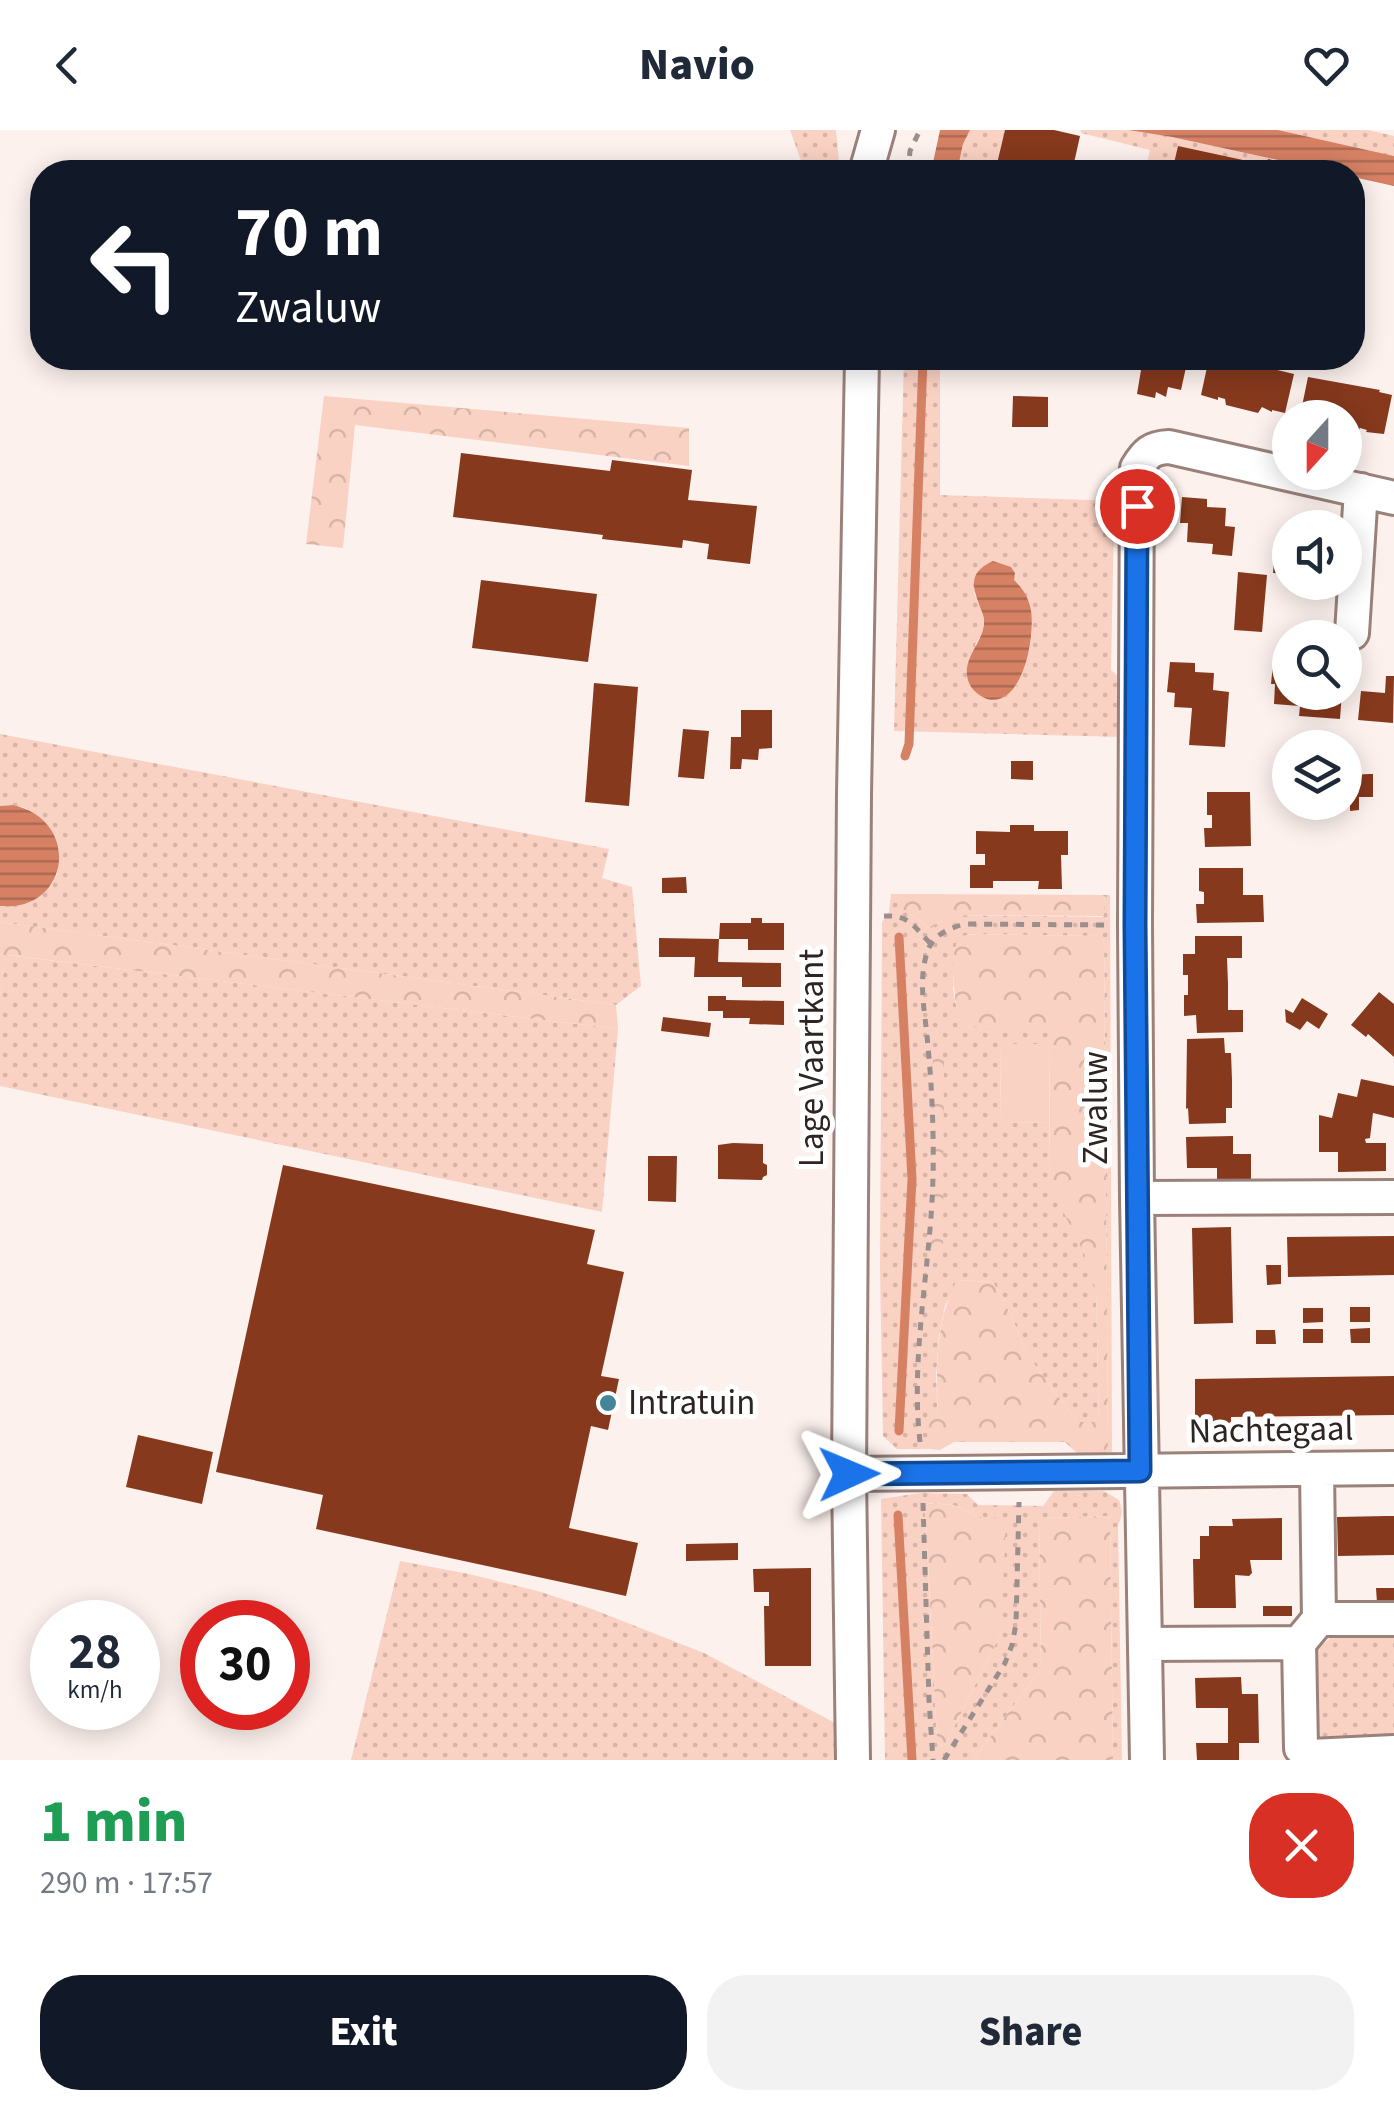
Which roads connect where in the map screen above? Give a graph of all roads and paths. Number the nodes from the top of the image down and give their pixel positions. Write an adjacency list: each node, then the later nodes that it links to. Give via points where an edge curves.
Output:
1 (858, 130): 4 (street)
2 (878, 130): 5 (street)
3 (920, 130): 6 (path)
4 (864, 160)
5 (869, 160)
6 (909, 160)
7 (862, 370): 22 (street, Lage Vaartkant)
8 (1272, 470): 13 (street, Zwaluw, via 1169,447 1154,448 1137,468)
9 (1361, 490): 10 (street); 11 (street)
10 (1394, 498)
11 (1353, 620)
12 (876, 916): 14 (path, via 906,918)
13 (1135, 925): 14 (path, via 964,924); 16 (street, Zwaluw)
14 (930, 943): 21 (path, via 923,999 933,1176 917,1389)
15 (1394, 1196): 16 (street)
16 (1137, 1198): 19 (street, Zwaluw)
17 (1394, 1468): 18 (street, Nachtegaal)
18 (1316, 1470): 19 (street, Nachtegaal); 24 (street)
19 (1140, 1471): 20 (street, Nachtegaal); 25 (street, Zwaluw)
20 (1020, 1472): 21 (street, Nachtegaal); 29 (path, via 1012,1645)
21 (921, 1473): 22 (street, Nachtegaal); 28 (path)
22 (849, 1474): 27 (street, Lage Vaartkant)
23 (1394, 1619): 24 (street)
24 (1309, 1631): 25 (street); 26 (street, via 1301,1748 1312,1756)
25 (1146, 1644): 30 (street, Zwaluw)
26 (1394, 1752)
27 (854, 1760)
28 (934, 1760)
29 (944, 1760)
30 (1147, 1760)

